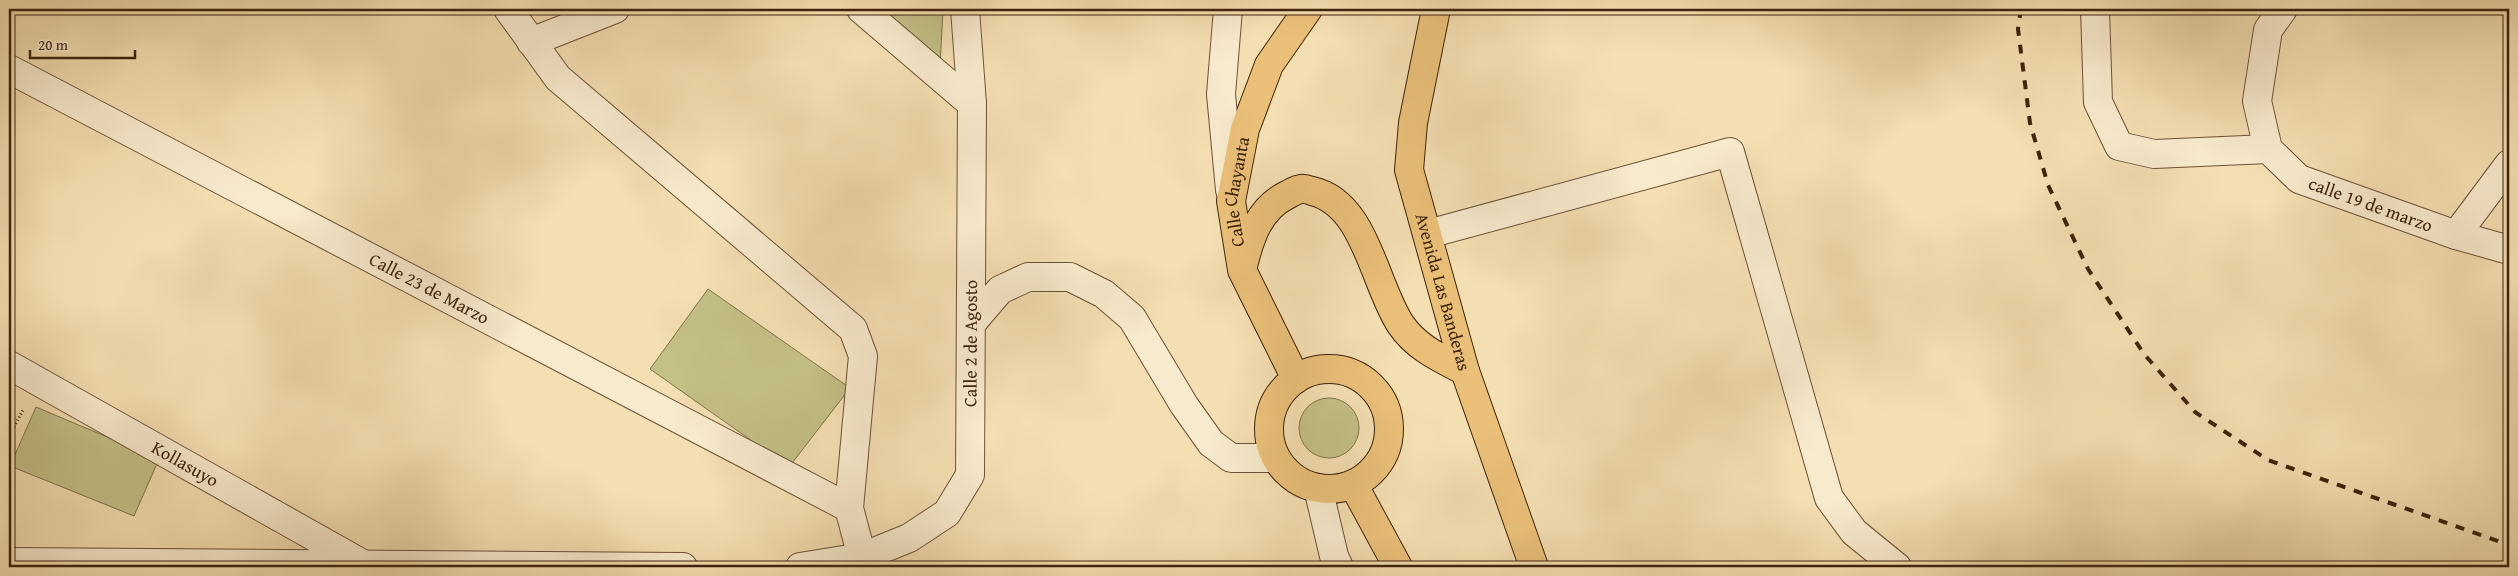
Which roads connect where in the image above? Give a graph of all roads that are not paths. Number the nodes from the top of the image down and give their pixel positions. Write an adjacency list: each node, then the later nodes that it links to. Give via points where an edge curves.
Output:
1 (508, 9): 10 (street)
2 (615, 9): 10 (street)
3 (861, 9): 12 (street)
4 (965, 9): 12 (street, Calle 2 de Agosto)
5 (1228, 9): 15 (street, via 1221,94)
6 (1308, 9): 15 (main road, Calle Chayanta, via 1269,65 1245,130)
7 (1436, 9): 16 (main road, Avenida Las Banderas, via 1413,124 1409,170)
8 (2095, 9): 13 (street, via 2098,102 2119,146 2154,154)
9 (2284, 9): 13 (street, via 2268,30 2256,101)
10 (530, 42): 27 (street, via 558,78 853,329 863,356)
11 (9, 69): 27 (street, Calle 23 de Marzo)
12 (972, 104): 20 (street, Calle 2 de Agosto)
13 (2268, 149): 17 (street, calle 19 de marzo, via 2299,178)
14 (2509, 164): 17 (street)
15 (1231, 201): 19 (main road, Calle Chayanta)
16 (1428, 234): 22 (main road, Avenida Las Banderas); 36 (street, via 1730,152 1829,498 1854,532)
17 (2456, 234): 18 (street, calle 19 de marzo)
18 (2509, 250)
19 (1242, 270): 22 (main road, via 1249,242 1260,219 1275,201 1301,189 1322,193 1340,206 1360,231 1401,325 1423,350); 23 (main road, Calle Chayanta)
20 (971, 324): 24 (street, via 1000,290 1028,277 1070,277 1104,294 1132,318 1184,405 1211,443 1231,458); 28 (street, Calle 2 de Agosto, via 970,475 947,513 909,538)
21 (9, 365): 30 (street, Kollasuyo)
22 (1465, 371): 35 (main road, Avenida Las Banderas)
23 (1296, 379): 24 (main road, via 1273,406 1269,423 1270,441); 25 (main road, via 1312,371 1330,368 1348,371 1364,379 1377,392 1389,426 1387,443 1380,460)
24 (1276, 458): 26 (main road, via 1294,477)
25 (1353, 484): 26 (main road); 34 (main road)
26 (1318, 488): 33 (street)
27 (849, 508): 28 (street)
28 (862, 557): 32 (street, Calle 2 de Agosto)
29 (9, 562): 30 (street)
30 (363, 564): 31 (street)
31 (683, 567)
32 (800, 567)
33 (1339, 567)
34 (1398, 567)
35 (1534, 567)
36 (1897, 567)

